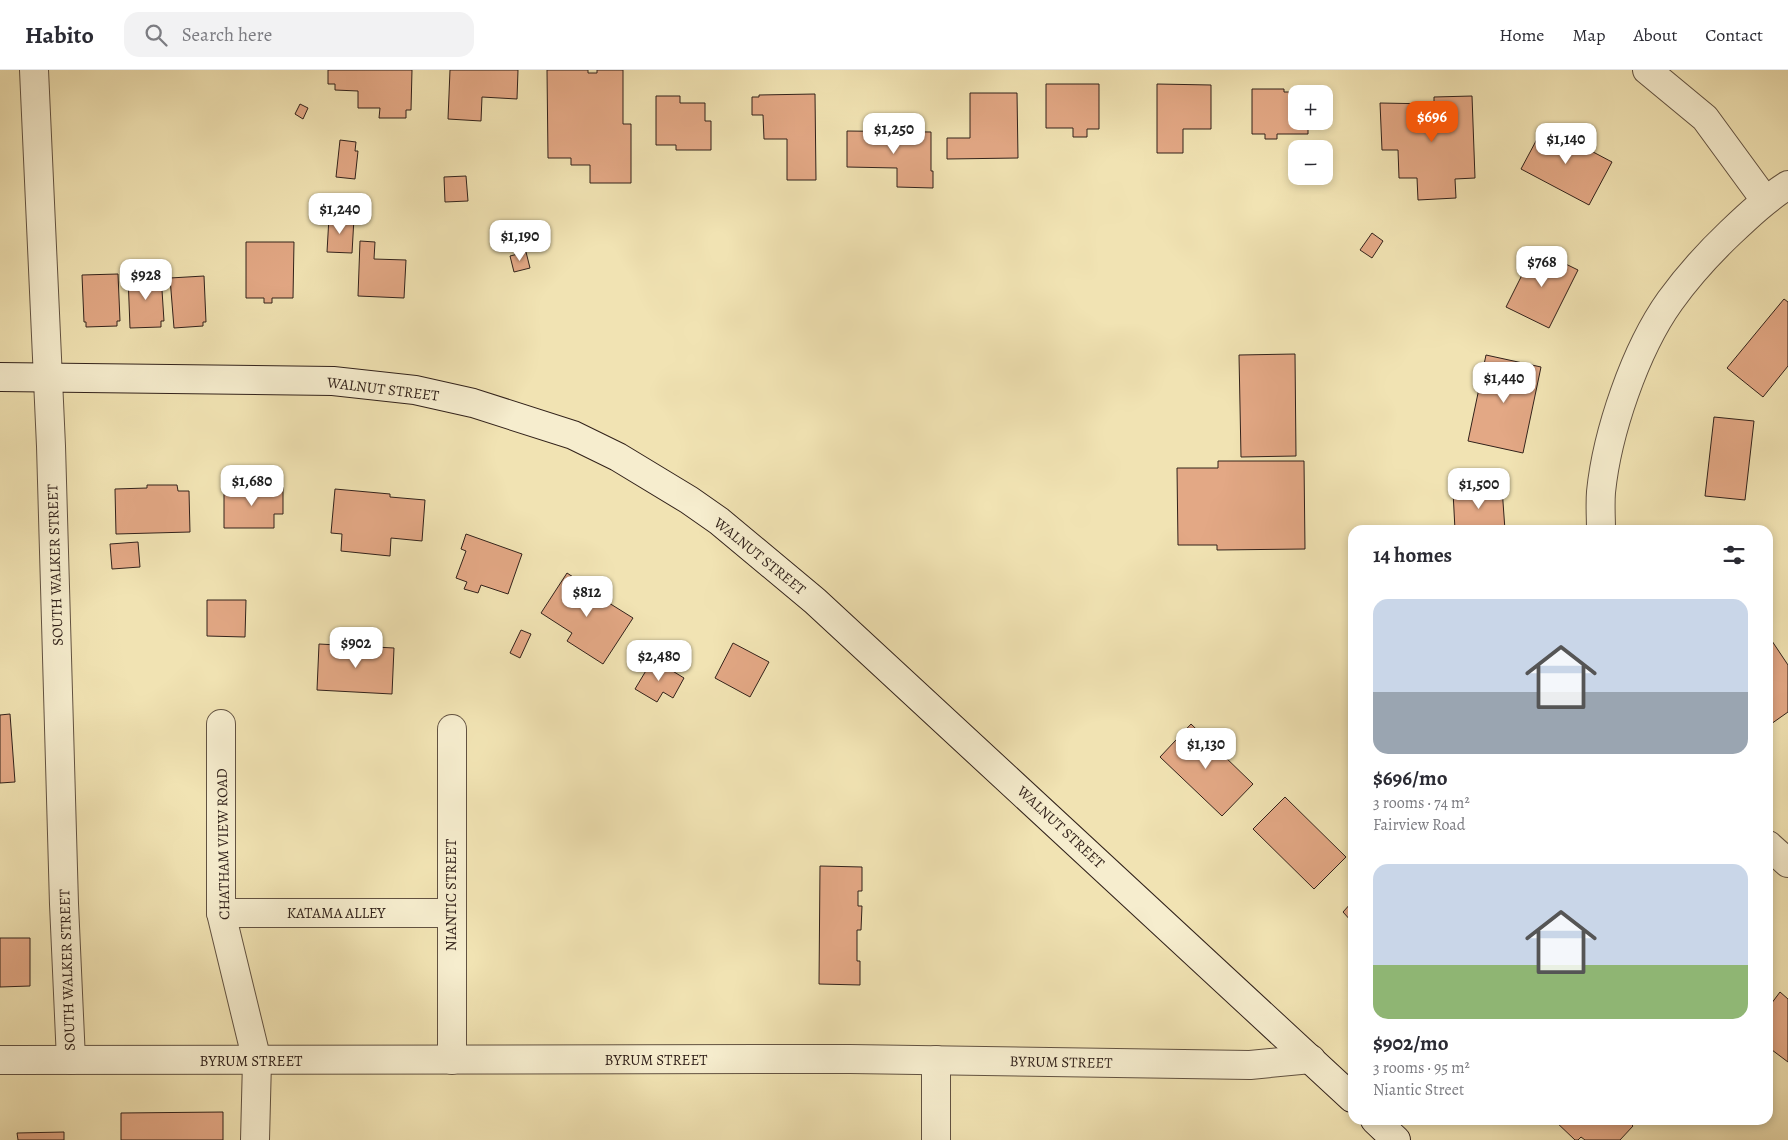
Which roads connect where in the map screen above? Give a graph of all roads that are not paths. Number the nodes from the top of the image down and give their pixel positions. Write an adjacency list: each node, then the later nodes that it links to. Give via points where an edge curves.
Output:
1 (34, 70): 6 (street, SOUTH WALKER STREET)
2 (1647, 70): 4 (street, via 1705,118)
3 (1788, 185): 4 (street)
4 (1765, 200): 7 (street, via 1686,281 1669,303 1634,366 1606,459)
5 (0, 377): 6 (street, WALNUT STREET)
6 (48, 378): 14 (street, WALNUT STREET, via 333,381 415,390 473,403 573,435 618,457 719,521 815,601); 16 (street, SOUTH WALKER STREET)
7 (1601, 525)
8 (222, 724): 12 (street, CHATHAM VIEW ROAD)
9 (452, 729): 13 (street, NIANTIC STREET)
10 (1773, 850): 11 (street)
11 (1788, 863)
12 (222, 913): 13 (street, KATAMA ALLEY); 19 (street, CHATHAM VIEW ROAD)
13 (451, 913): 17 (street, NIANTIC STREET)
14 (1311, 1059): 18 (street, BYRUM STREET, via 1250,1064); 20 (street, WALNUT STREET)
15 (0, 1060): 16 (street, BYRUM STREET)
16 (71, 1060): 19 (street, BYRUM STREET)
17 (452, 1060): 18 (street, BYRUM STREET); 19 (street, BYRUM STREET)
18 (936, 1060): 23 (street)
19 (256, 1061): 22 (street, CHATHAM VIEW ROAD)
20 (1348, 1094)
21 (1380, 1125): 24 (street)
22 (255, 1140)
23 (936, 1140)
24 (1396, 1140)

